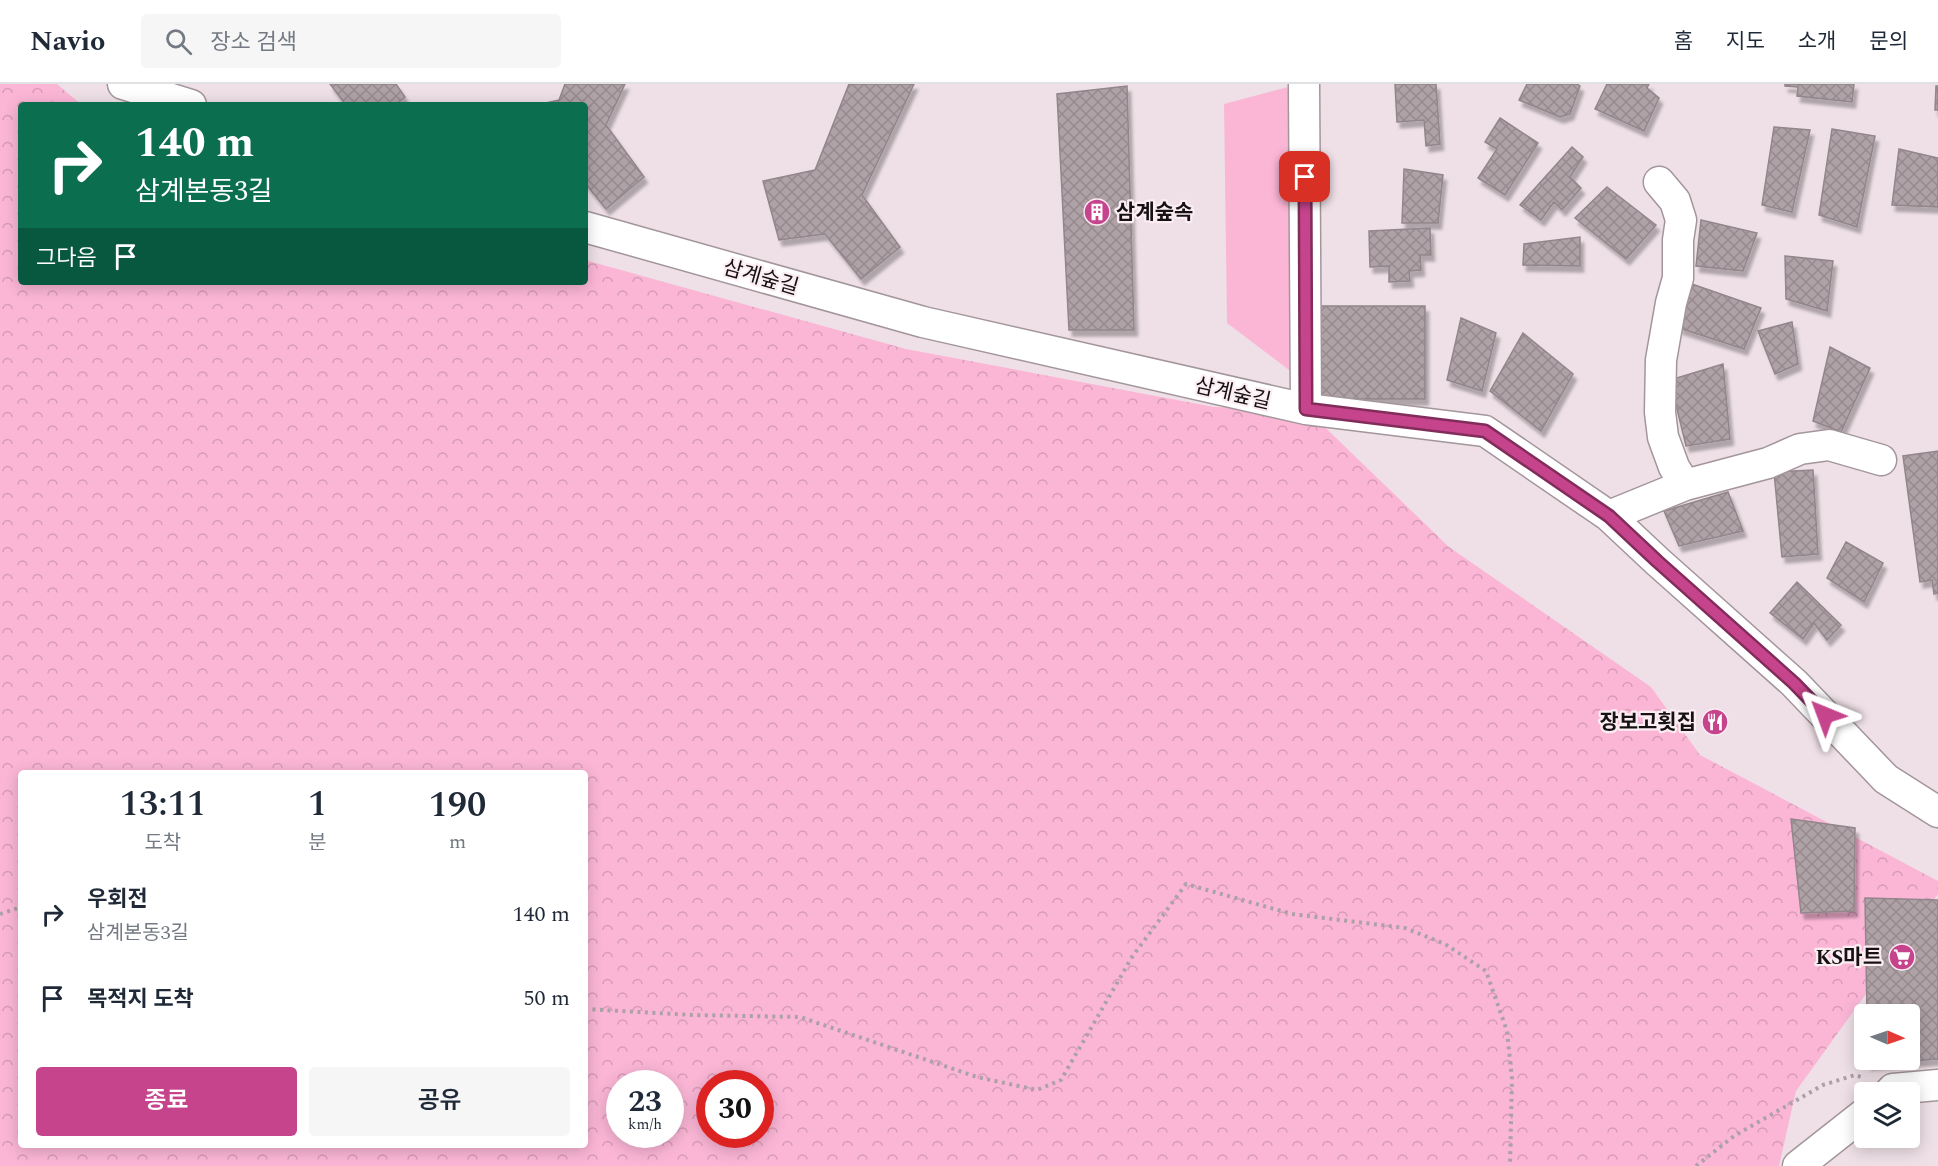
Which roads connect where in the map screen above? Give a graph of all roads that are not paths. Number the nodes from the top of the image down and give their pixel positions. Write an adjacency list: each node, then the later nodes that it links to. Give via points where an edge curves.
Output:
1 (123, 84): 3 (street)
2 (1304, 84): 6 (street)
3 (181, 102)
4 (1659, 182): 8 (street, via 1676,201 1681,220 1678,278 1661,360 1660,412 1663,437)
5 (588, 228): 6 (street, 삼계숲길, via 923,322)
6 (1306, 409): 9 (street, 삼계숲길, via 1485,431)
7 (1881, 460): 8 (street, via 1829,445 1800,449 1768,463)
8 (1685, 485): 9 (street)
9 (1609, 516): 10 (street, 삼계숲길, via 1794,683 1886,778)
10 (1938, 812)
11 (1938, 1085): 12 (street)
12 (1920, 1087)
13 (1854, 1122): 14 (street)
14 (1798, 1166)

